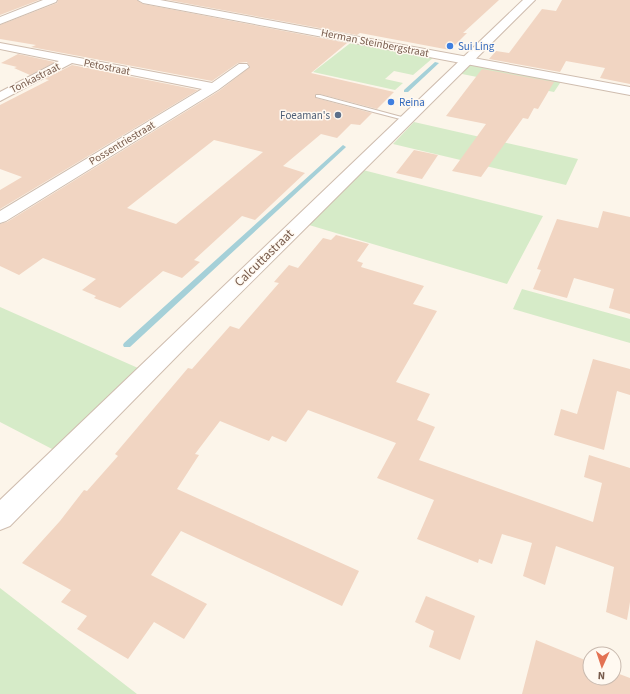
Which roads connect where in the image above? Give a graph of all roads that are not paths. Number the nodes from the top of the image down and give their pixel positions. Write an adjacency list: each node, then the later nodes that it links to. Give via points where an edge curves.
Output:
1 (52, 0): 4 (street)
2 (143, 0): 7 (street, Herman Steinbergstraat)
3 (529, 0): 7 (street, Calcuttastraat)
4 (0, 21)
5 (0, 46): 6 (street, Petostraat)
6 (70, 60): 9 (street, Petostraat); 11 (street, Tonkastraat)
7 (466, 60): 10 (street, Herman Steinbergstraat); 13 (street, Calcuttastraat)
8 (243, 67): 9 (street, Possentriestraat)
9 (214, 87): 14 (street, Possentriestraat)
10 (630, 91)
11 (0, 96)
12 (318, 96): 13 (lane)
13 (406, 119): 15 (street, Calcuttastraat)
14 (0, 218)
15 (0, 518)

